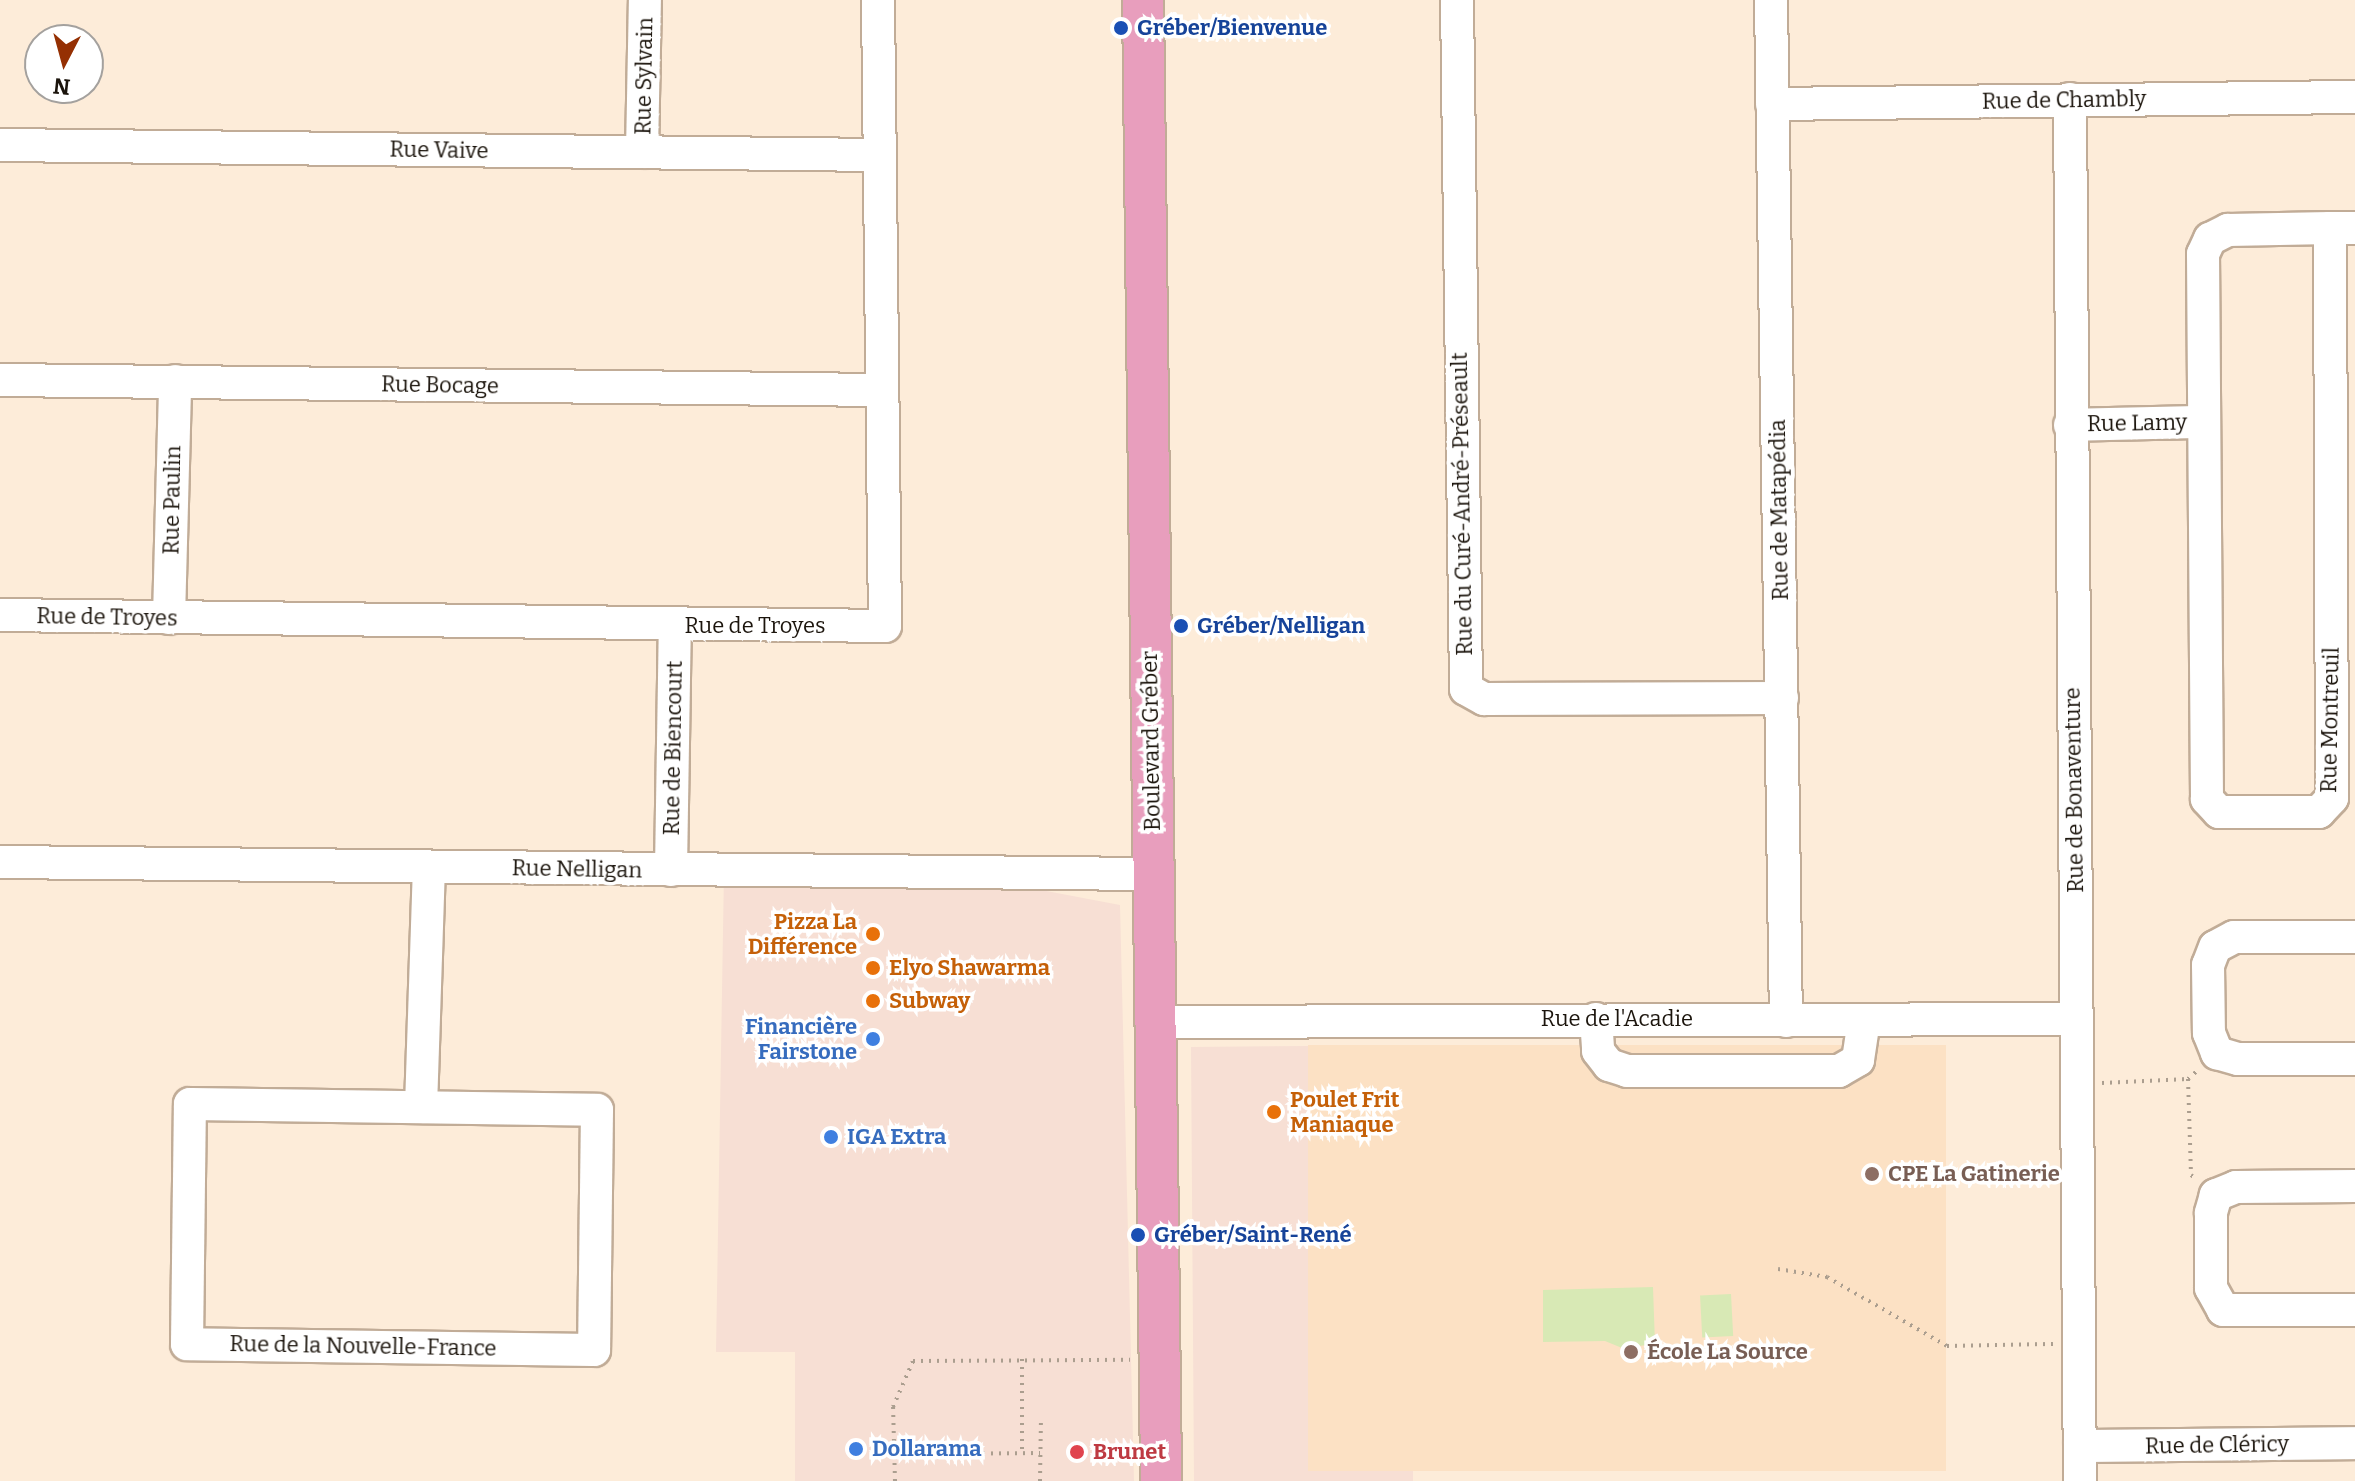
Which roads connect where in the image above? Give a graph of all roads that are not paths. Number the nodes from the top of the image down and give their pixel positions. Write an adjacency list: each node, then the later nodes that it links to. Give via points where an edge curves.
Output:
1 (645, 0): 10 (street, Rue Sylvain)
2 (878, 0): 11 (street, Rue de Troyes)
3 (1143, 0): 25 (main road, Boulevard Gréber)
4 (1457, 0): 21 (street, Rue du Curé-André-Préseault, via 1466,689 1484,699)
5 (1771, 0): 8 (street, Rue de Matapédia)
6 (2355, 97): 7 (street, Rue de Chambly)
7 (2070, 99): 8 (street, Rue de Chambly); 17 (street, Rue de Bonaventure)
8 (1772, 104): 21 (street, Rue de Matapédia)
9 (0, 145): 10 (street, Rue Vaive)
10 (642, 152): 11 (street, Rue Vaive)
11 (878, 155): 15 (street, Rue de Troyes)
12 (2342, 228): 16 (street, Rue Montreuil, via 2228,230 2210,239 2203,254); 16 (street, Rue Montreuil, via 2332,798 2319,812 2219,812 2207,799)
13 (0, 380): 14 (street, Rue Bocage)
14 (175, 381): 15 (street, Rue Bocage); 19 (street, Rue Paulin)
15 (880, 390): 20 (street, Rue de Troyes, via 885,626)
16 (2203, 422): 17 (street, Rue Lamy)
17 (2070, 425): 28 (street, Rue de Bonaventure)
18 (0, 615): 19 (street, Rue de Troyes)
19 (169, 618): 20 (street, Rue de Troyes)
20 (675, 626): 24 (street, Rue de Biencourt)
21 (1782, 698): 30 (street, Rue de Matapédia)
22 (0, 862): 23 (street, Rue Nelligan)
23 (429, 867): 24 (street, Rue Nelligan); 33 (street)
24 (671, 870): 25 (street, Rue Nelligan)
25 (1153, 874): 31 (main road, Boulevard Gréber, via 1153,999)
26 (2355, 937): 32 (street, via 2234,937 2215,947 2208,965 2209,1033 2217,1053 2238,1059)
27 (1596, 1019): 29 (street, via 1598,1051 1609,1065 1627,1071 1839,1071 1858,1060); 30 (street, Rue de l'Acadie); 31 (street, Rue de l'Acadie)
28 (2075, 1019): 29 (street, Rue de l'Acadie); 37 (street, Rue de Bonaventure)
29 (1864, 1020): 30 (street, Rue de l'Acadie)
30 (1786, 1021)
31 (1159, 1022): 38 (main road, Boulevard Gréber)
32 (2355, 1059)
33 (421, 1107): 33 (street, Rue de la Nouvelle-France, via 597,1110 594,1350 187,1344 190,1104)
34 (2355, 1186): 35 (street, via 2236,1187 2216,1195 2211,1273 2216,1304 2231,1311)
35 (2355, 1310)
36 (2355, 1443): 37 (street, Rue de Cléricy)
37 (2080, 1446): 39 (street, Rue de Bonaventure)
38 (1161, 1481)
39 (2080, 1481)

